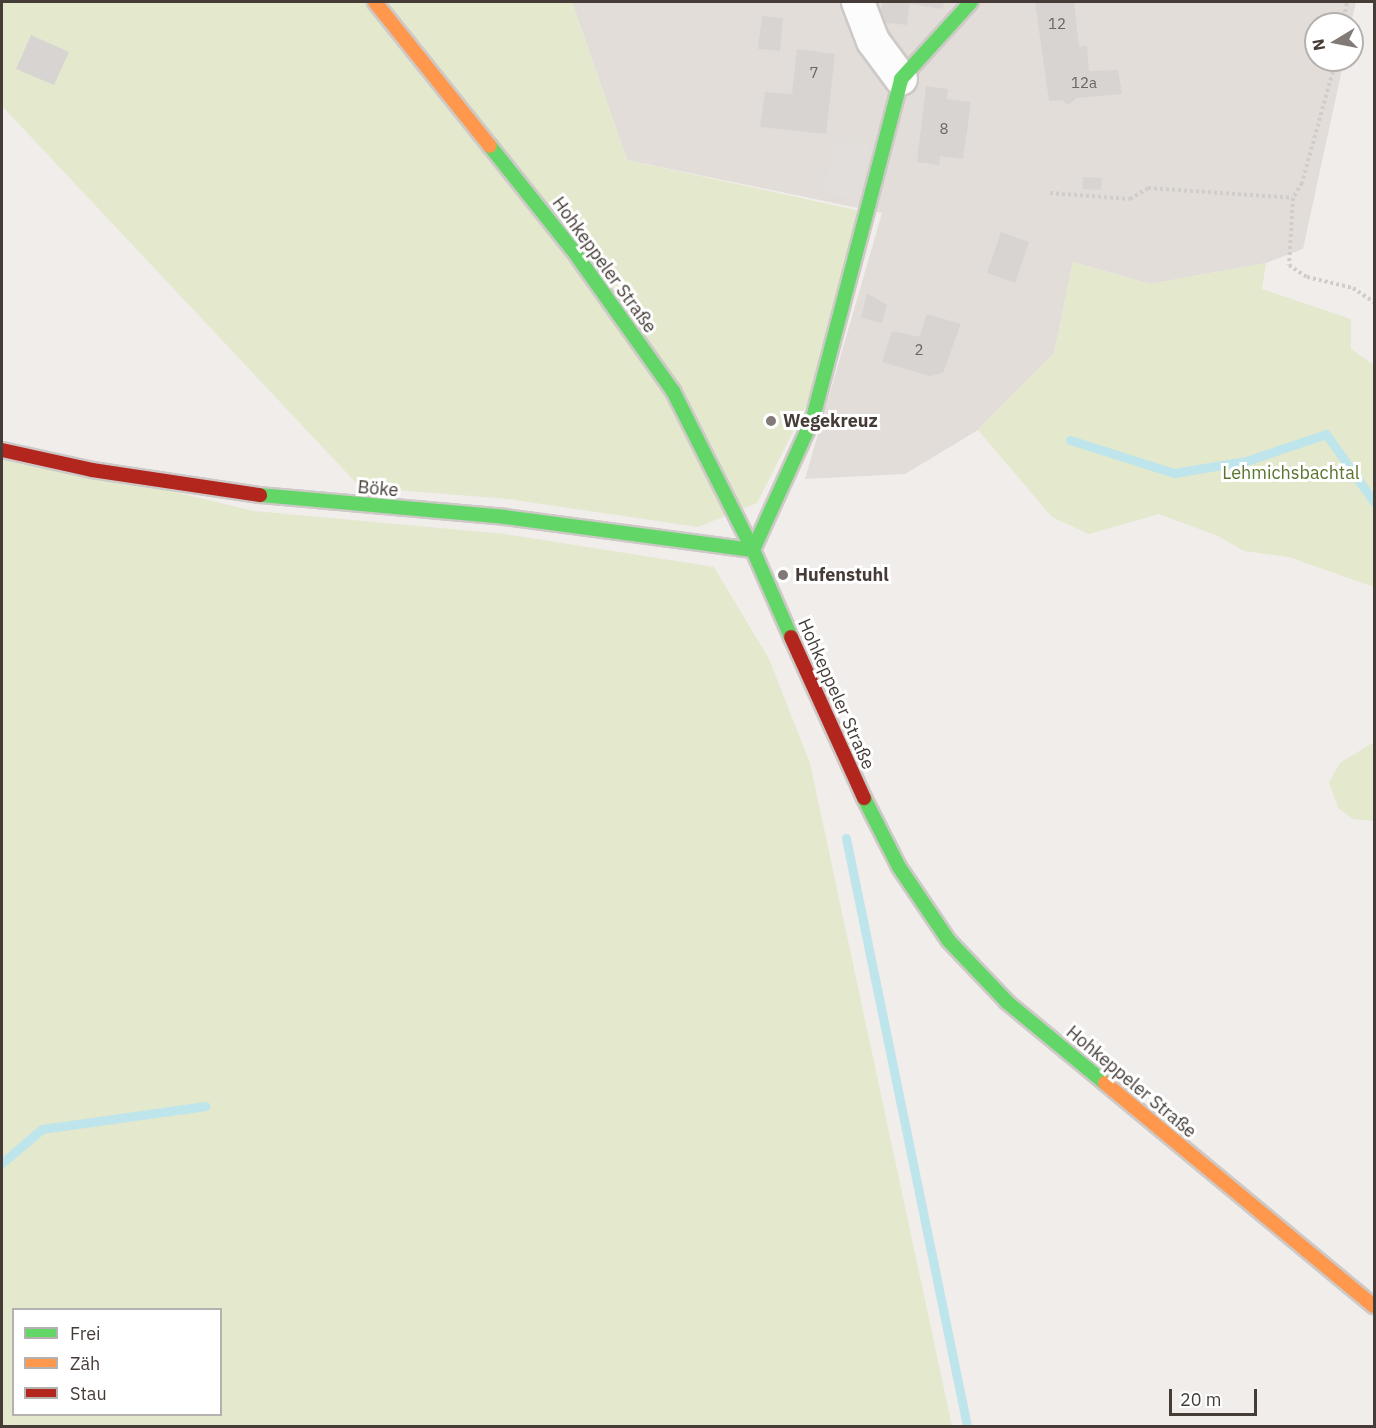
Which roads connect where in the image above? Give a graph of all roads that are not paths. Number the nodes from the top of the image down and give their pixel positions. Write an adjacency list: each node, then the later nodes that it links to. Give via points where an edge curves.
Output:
1 (375, 2): 6 (street, Hohkeppeler Straße, via 572,249 673,391)
2 (858, 2): 4 (street, via 873,41)
3 (971, 2): 4 (street)
4 (901, 79): 6 (street, via 813,418)
5 (2, 450): 6 (street, Böke, via 92,470 253,494 505,518)
6 (753, 550): 7 (street, Hohkeppeler Straße, via 852,776 899,867 949,941 1007,1002)
7 (1374, 1306)

